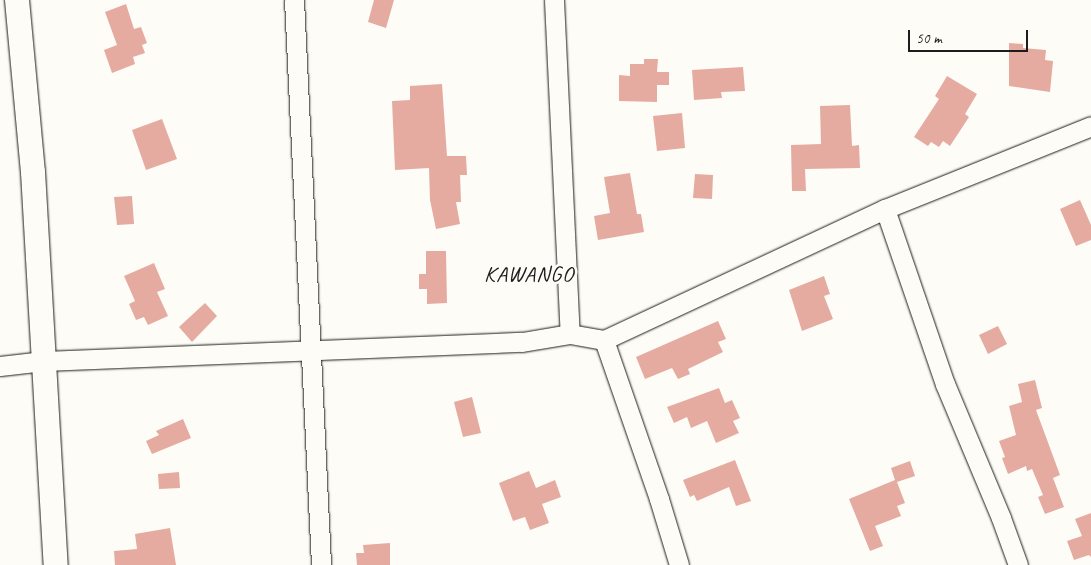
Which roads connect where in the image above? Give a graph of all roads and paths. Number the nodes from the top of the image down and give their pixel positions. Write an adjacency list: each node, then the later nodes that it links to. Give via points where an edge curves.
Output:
1 (17, 0): 9 (street, via 33,172)
2 (294, 0): 8 (street)
3 (554, 0): 6 (street)
4 (1091, 126): 5 (street)
5 (885, 208): 7 (street); 14 (street, via 945,384)
6 (570, 334): 7 (street); 8 (street, via 522,342)
7 (604, 340): 13 (street)
8 (310, 351): 9 (street); 12 (street)
9 (44, 361): 10 (street); 11 (street)
10 (0, 366)
11 (56, 565)
12 (321, 565)
13 (679, 565)
14 (1018, 565)

